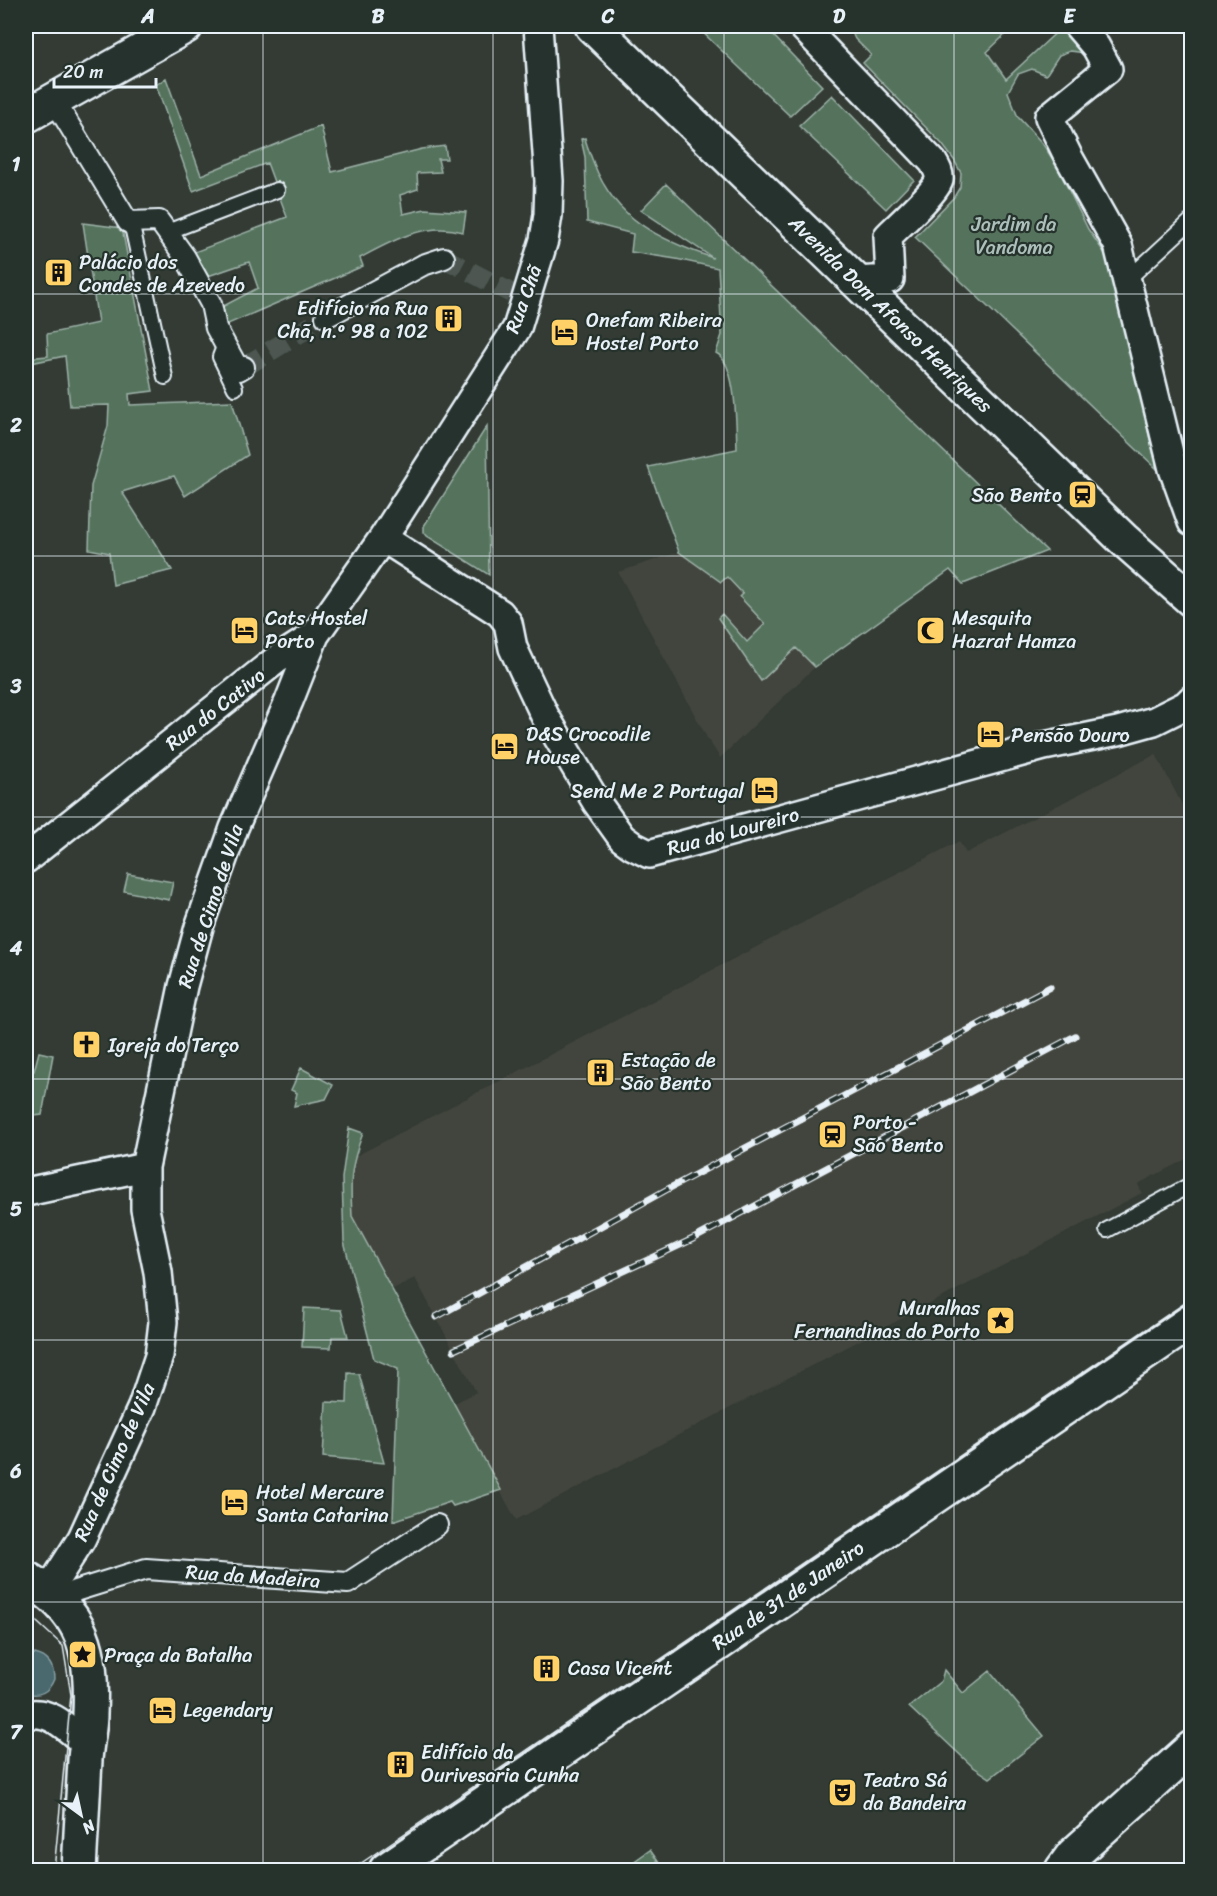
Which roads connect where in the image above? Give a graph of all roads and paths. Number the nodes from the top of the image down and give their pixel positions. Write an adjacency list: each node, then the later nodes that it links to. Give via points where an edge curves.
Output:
1 (186, 26): 6 (street)
2 (538, 26): 21 (street, Rua Chã, via 549,181 544,240 518,296 516,328)
3 (592, 26): 14 (street, Avenida Dom Afonso Henriques)
4 (1078, 26): 13 (street, via 1108,69 1049,117 1118,245)
5 (809, 29): 14 (street, via 938,169 934,189 888,236 890,279)
6 (54, 100): 7 (street); 10 (street)
7 (26, 116)
8 (277, 190): 11 (lane)
9 (1191, 220): 13 (lane)
10 (128, 222): 11 (street, via 159,221); 18 (lane)
11 (168, 232): 16 (street, via 211,304 216,328)
12 (444, 258): 15 (street, via 423,265)
13 (1127, 280): 20 (street, via 1173,469)
14 (856, 281): 22 (street, Avenida Dom Afonso Henriques)
15 (326, 317)
16 (225, 344): 17 (street, via 239,370); 19 (lane, via 220,357)
17 (244, 368)
18 (165, 376)
19 (235, 388)
20 (1191, 522)
21 (383, 538): 23 (street, Rua do Cativo); 24 (street, Rua do Loureiro, via 500,613 508,623 513,648 545,716 597,803 622,838 649,854 1044,746 1155,721)
22 (1191, 600)
23 (315, 635): 25 (street, Rua do Cativo, via 276,660); 26 (street, Rua de Cimo de Vila, via 238,818 199,927)
24 (1191, 699)
25 (26, 859)
26 (145, 1167): 28 (street); 32 (street, Rua de Cimo de Vila, via 146,1209 163,1322 159,1356 142,1407 82,1538)
27 (1191, 1184): 29 (lane)
28 (26, 1192)
29 (1107, 1230)
30 (1191, 1321): 37 (street, Rua de 31 de Janeiro)
31 (437, 1526): 32 (street, Rua da Madeira, via 348,1583 146,1569 75,1591)
32 (44, 1590): 34 (street, via 77,1623 86,1647 90,1674)
33 (26, 1715): 34 (street, via 34,1713 55,1719)
34 (87, 1745): 36 (street)
35 (1191, 1748): 38 (street)
36 (79, 1870)
37 (386, 1870)
38 (1062, 1870)

